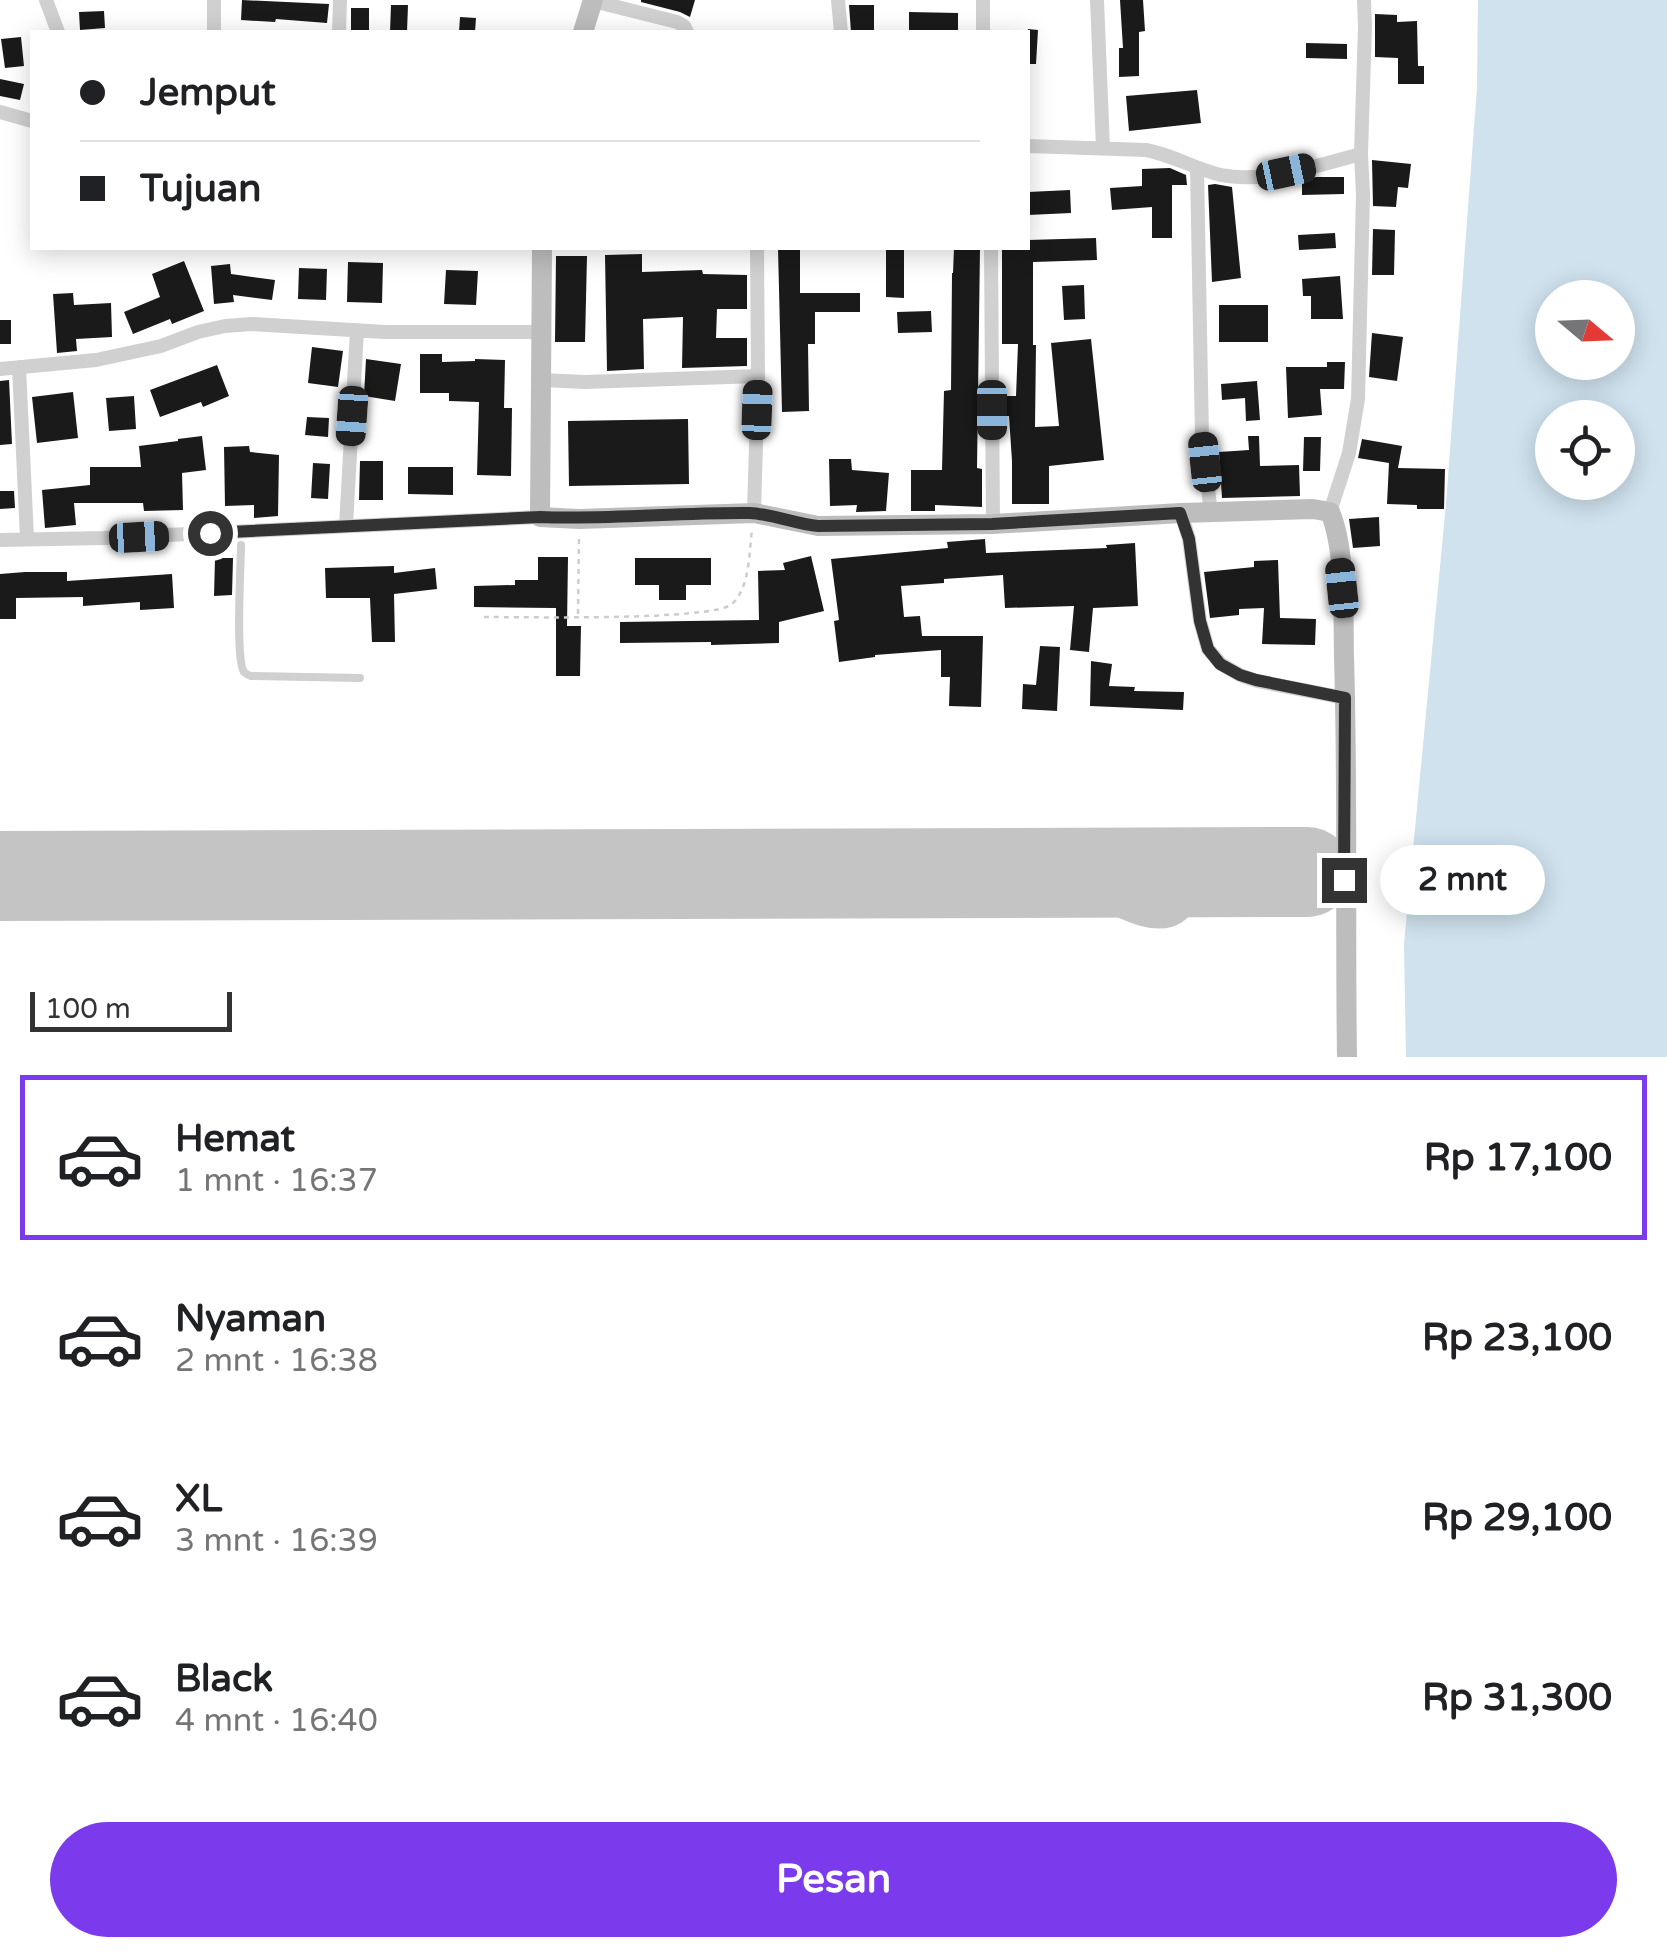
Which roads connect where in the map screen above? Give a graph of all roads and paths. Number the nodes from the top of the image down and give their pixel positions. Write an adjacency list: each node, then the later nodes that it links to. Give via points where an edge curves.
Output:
1 (46, 0): 9 (street)
2 (214, 0): 10 (street)
3 (340, 0): 11 (street)
4 (593, 0): 12 (street); 13 (street, via 678,22)
5 (838, 0): 14 (street)
6 (983, 0): 15 (street)
7 (1097, 0): 19 (street)
8 (1364, 0): 20 (street)
9 (57, 30)
10 (214, 30)
11 (339, 30)
12 (584, 30)
13 (686, 30)
14 (840, 30)
15 (983, 30)
16 (0, 112): 17 (street)
17 (30, 121)
18 (1030, 146): 19 (street)
19 (1103, 148): 21 (street, via 1163,153)
20 (1361, 154): 21 (street, via 1242,178); 31 (street, via 1358,399)
21 (1197, 168): 34 (street)
22 (542, 250): 26 (street)
23 (758, 250): 29 (street)
24 (991, 250): 37 (street)
25 (357, 330): 26 (street); 27 (street, via 225,326 96,360); 38 (street)
26 (540, 332): 30 (street)
27 (20, 367): 28 (street); 39 (street)
28 (0, 369)
29 (758, 376): 30 (street); 32 (street)
30 (541, 380): 35 (street)
31 (1330, 512): 34 (street); 46 (street, via 1342,588)
32 (754, 513): 36 (street); 37 (street, via 818,526); 43 (path, via 743,586 732,604 679,615)
33 (1180, 513): 34 (street); 37 (street); 40 (street)
34 (1206, 514): 40 (street)
35 (540, 517): 36 (street); 38 (street)
36 (579, 519): 43 (path)
37 (992, 524)
38 (346, 526): 39 (street)
39 (27, 538): 41 (street)
40 (1189, 539): 46 (street, via 1200,621 1220,664 1256,680)
41 (0, 540)
42 (241, 545): 45 (lane, via 245,674)
43 (578, 616): 44 (path)
44 (484, 618)
45 (360, 678)
46 (1345, 698): 47 (street)
47 (1347, 1057)

